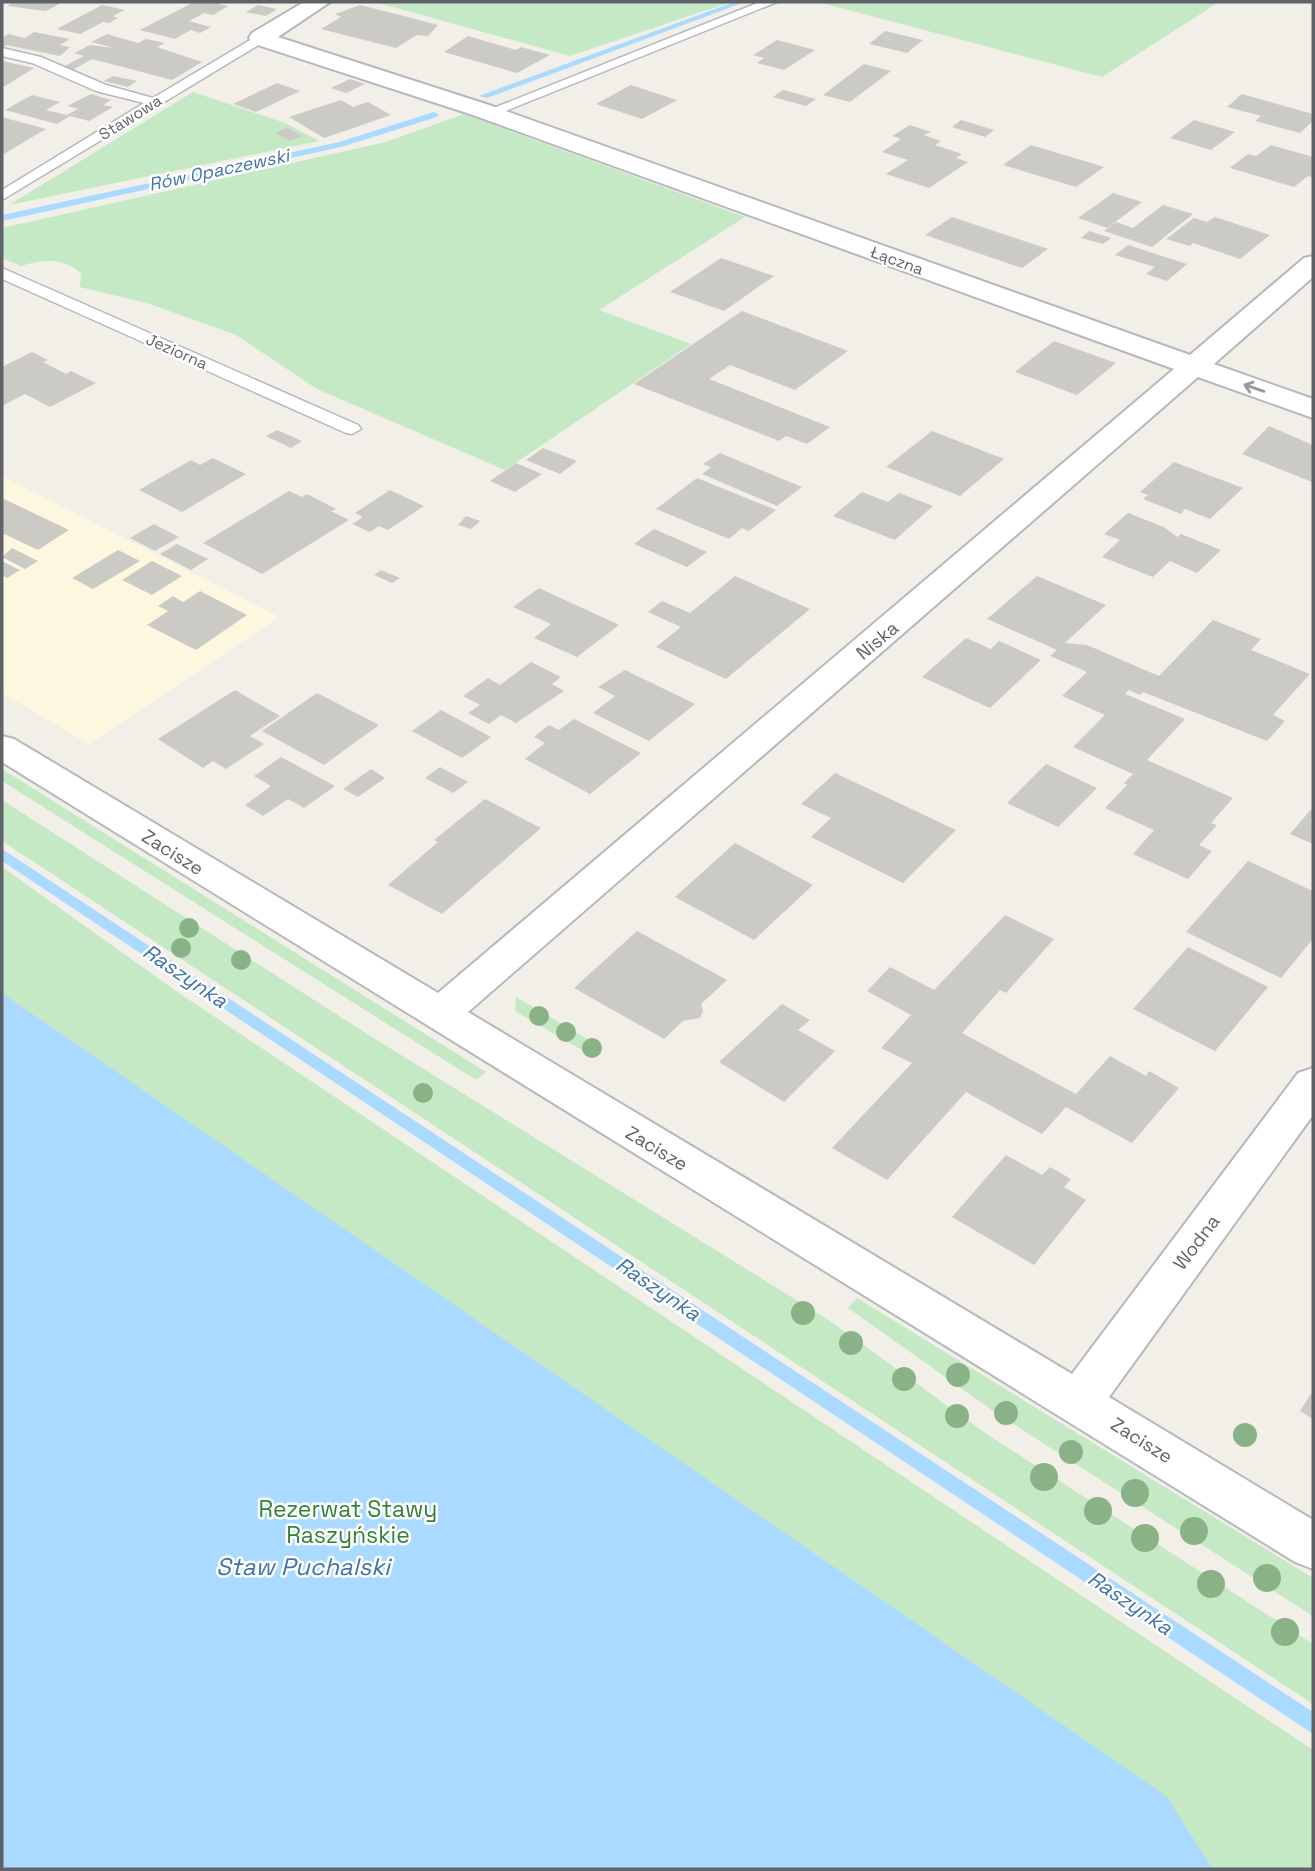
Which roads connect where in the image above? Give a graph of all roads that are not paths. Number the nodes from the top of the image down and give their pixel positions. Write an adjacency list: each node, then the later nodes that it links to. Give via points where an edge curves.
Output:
1 (319, 2): 3 (street, Stawowa)
2 (771, 2): 6 (lane)
3 (260, 38): 5 (lane, Stawowa); 6 (street)
4 (2, 52): 5 (lane)
5 (154, 102): 7 (lane, Stawowa)
6 (484, 112): 10 (street, Łączna)
7 (2, 196)
8 (1313, 264): 10 (street, Niska)
9 (2, 272): 12 (lane, Jeziorna)
10 (1196, 368): 11 (street, Łączna, one-way to 10); 14 (street, Niska)
11 (1313, 409)
12 (352, 429)
13 (2, 747): 14 (street, Zacisze)
14 (440, 1014): 16 (street, Zacisze)
15 (1313, 1084): 16 (street, Wodna)
16 (1079, 1401): 17 (street, Zacisze)
17 (1313, 1546)

